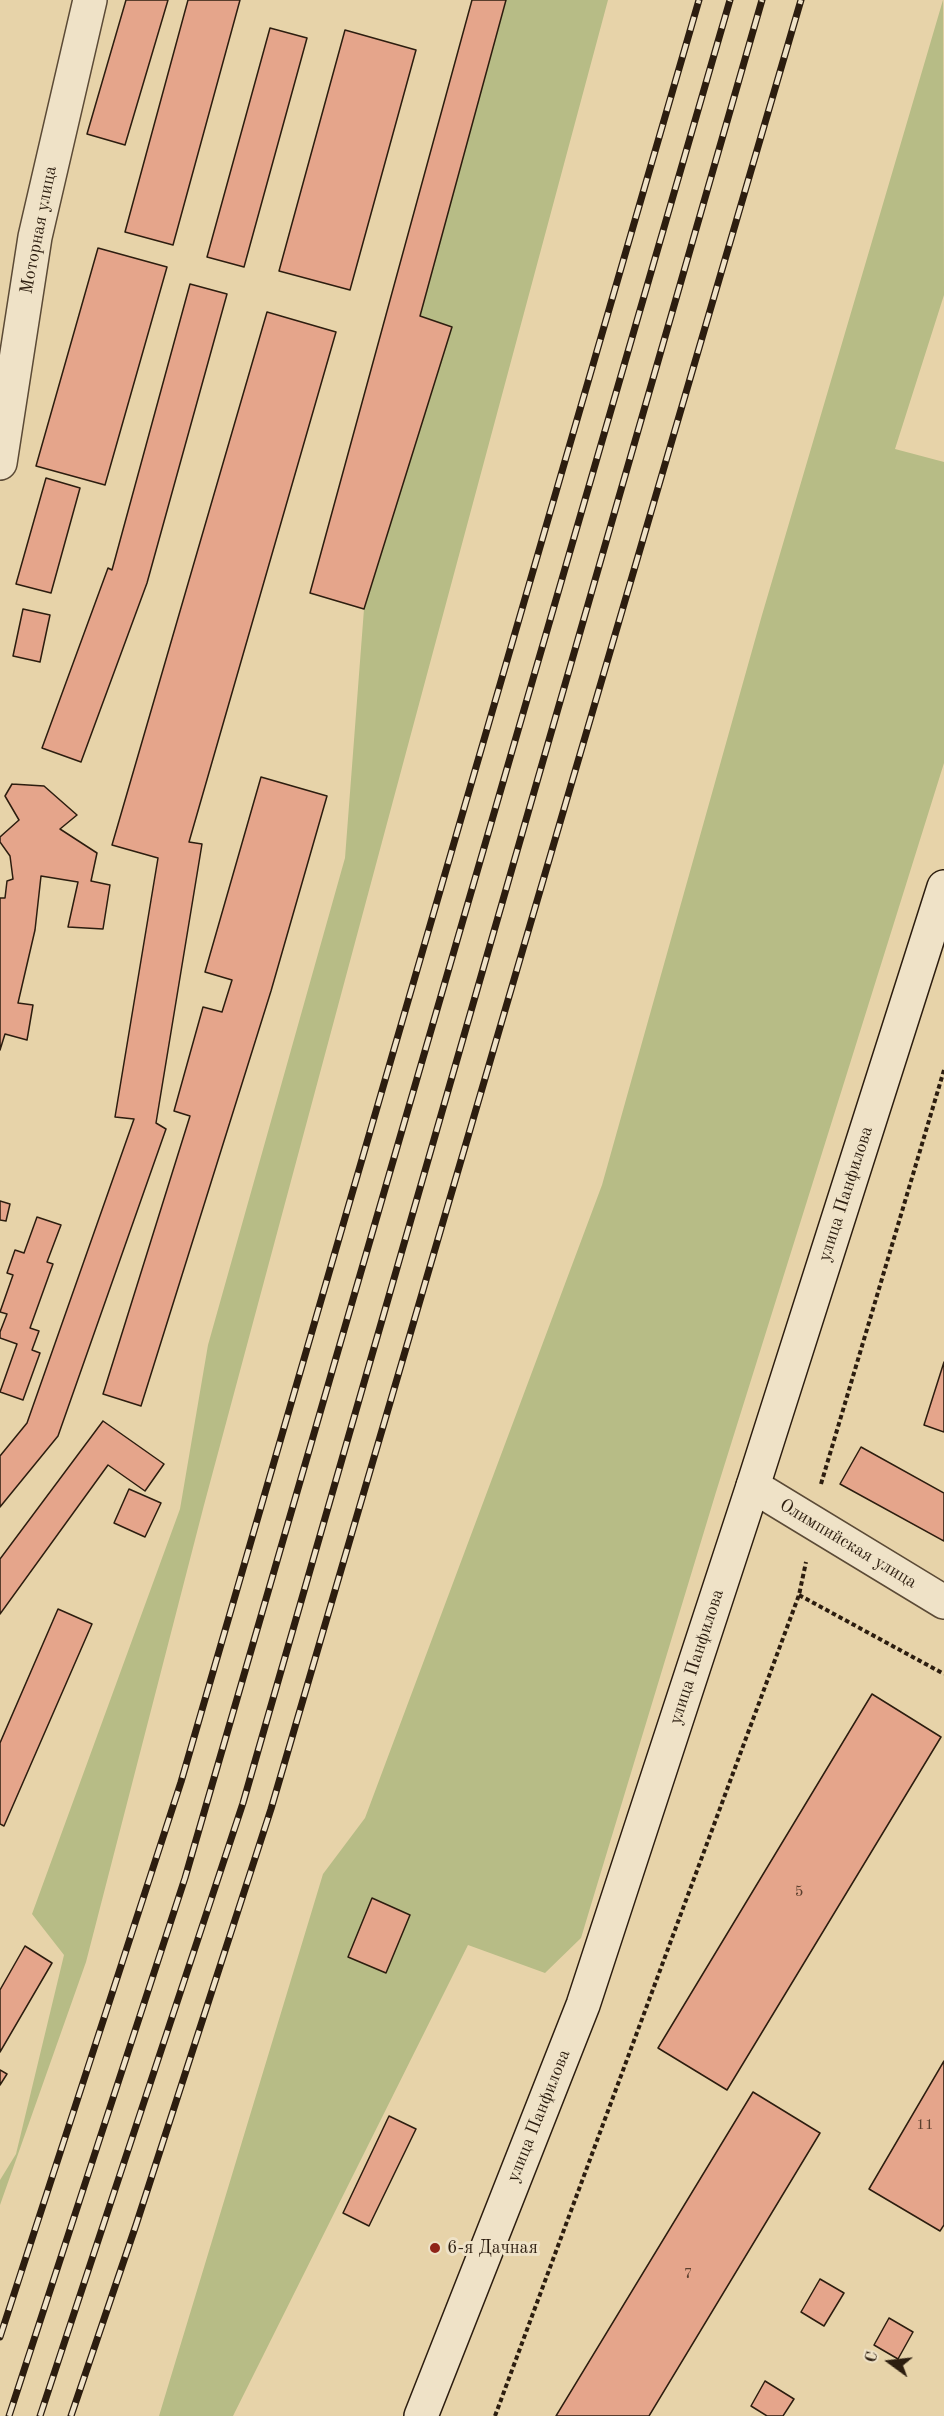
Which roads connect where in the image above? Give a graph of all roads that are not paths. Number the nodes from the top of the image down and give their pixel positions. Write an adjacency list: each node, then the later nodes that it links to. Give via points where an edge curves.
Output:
1 (90, 0): 2 (main road, Моторная улица, via 35,237)
2 (0, 463)
3 (944, 887): 4 (main road, улица Панфилова)
4 (753, 1486): 5 (main road, Олимпийская улица); 6 (main road, улица Панфилова, via 583,2005)
5 (944, 1602)
6 (421, 2416)

